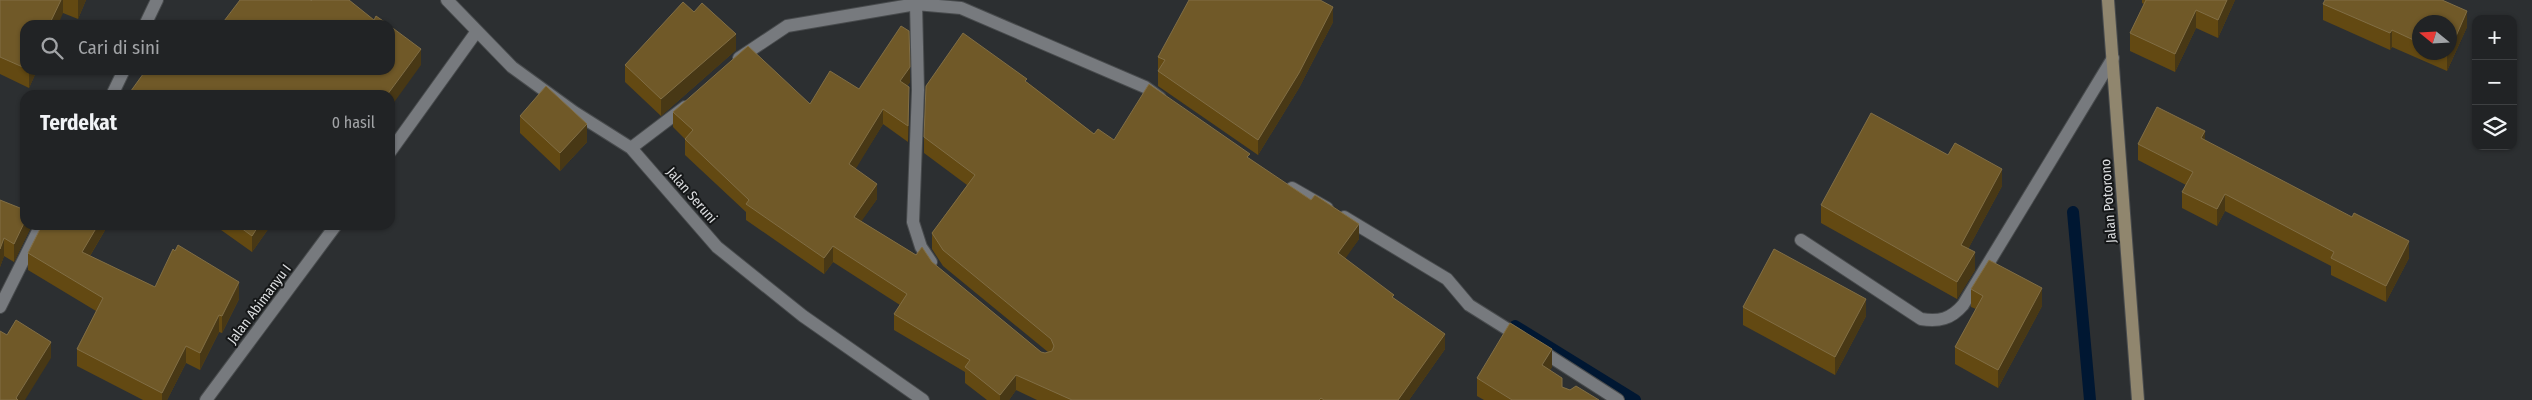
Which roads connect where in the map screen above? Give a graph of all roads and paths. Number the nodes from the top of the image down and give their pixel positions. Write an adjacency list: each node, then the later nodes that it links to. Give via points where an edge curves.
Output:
1 (157, 0): 5 (street)
2 (447, 0): 6 (street, Jalan Seruni)
3 (2108, 0): 7 (street, Jalan Potorono)
4 (916, 4): 8 (street, via 787,26); 12 (street, via 961,8 1145,88); 19 (street, via 918,90 913,222 921,247)
5 (147, 20)
6 (477, 31): 13 (street); 14 (street, Jalan Seruni, via 512,67)
7 (2113, 58): 18 (street, via 1954,315 1932,321 1921,319); 26 (street, Jalan Potorono)
8 (732, 64)
9 (122, 75): 10 (street)
10 (114, 90)
11 (697, 97): 14 (street)
12 (1169, 104)
13 (395, 145)
14 (631, 148): 24 (street, Jalan Seruni, via 717,247 803,316)
15 (1281, 181): 21 (street, via 1447,279 1470,305)
16 (38, 230): 20 (street)
17 (332, 230): 23 (street, Jalan Abimanyu I)
18 (1801, 240)
19 (937, 271)
20 (0, 307)
21 (1582, 376): 22 (street); 25 (street)
22 (1574, 392)
23 (206, 400)
24 (923, 400)
25 (1618, 400)
26 (2138, 400)

